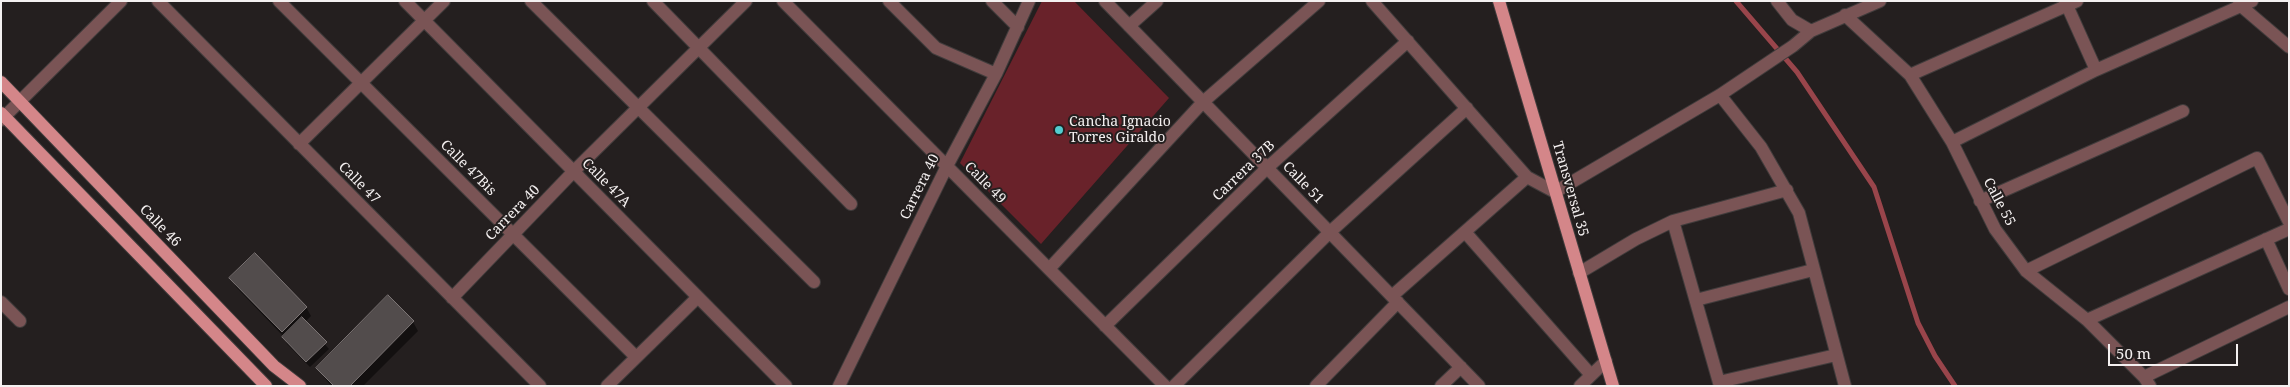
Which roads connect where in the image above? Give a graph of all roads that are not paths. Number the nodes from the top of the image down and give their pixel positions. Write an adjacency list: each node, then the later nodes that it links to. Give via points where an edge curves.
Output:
1 (121, 1): 36 (street)
2 (158, 1): 43 (street, Calle 47)
3 (278, 1): 34 (street, Calle 47Bis)
4 (405, 1): 23 (street, Calle 47A)
5 (444, 1): 23 (street)
6 (532, 1): 38 (street)
7 (653, 1): 29 (street)
8 (746, 1): 29 (street, Carrera 40)
9 (783, 1): 44 (street, Calle 49)
10 (890, 1): 31 (street, via 936,48)
11 (992, 1): 25 (street)
12 (1029, 1): 25 (street, Carrera 40)
13 (1105, 1): 24 (street, Calle 51)
14 (1156, 1): 24 (street)
15 (1319, 1): 37 (street)
16 (1372, 1): 27 (street)
17 (1499, 1): 49 (main road, Transversal 35)
18 (1777, 1): 26 (street, via 1792,20)
19 (1872, 3): 22 (street)
20 (2070, 3): 30 (street); 32 (street)
21 (2244, 3): 28 (street); 30 (street)
22 (1845, 16): 26 (street); 32 (street, Calle 55)
23 (425, 21): 34 (street); 46 (street, Calle 47A)
24 (1129, 26): 37 (street, Calle 51)
25 (1018, 27): 31 (street, Carrera 40)
26 (1811, 31): 35 (street)
27 (1408, 41): 39 (street); 45 (street, Carrera 37B)
28 (2289, 47)
29 (699, 49): 38 (street, Carrera 40); 51 (street)
30 (2096, 70): 42 (street)
31 (996, 74): 44 (street, Carrera 40)
32 (1910, 74): 42 (street, Calle 55)
33 (1, 82): 36 (main road, Calle 46)
34 (361, 83): 43 (street); 57 (street, Calle 47Bis)
35 (1720, 95): 48 (street, via 1760,147); 49 (street)
36 (20, 102): 41 (street); 82 (main road, Calle 46, via 274,366)
37 (1204, 102): 45 (street, Calle 51); 59 (street)
38 (638, 108): 46 (street, Carrera 40); 63 (street)
39 (1467, 108): 47 (street); 55 (street)
40 (2184, 111): 50 (street)
41 (3, 117): 81 (main road)
42 (1952, 142): 50 (street, Calle 55)
43 (299, 144): 66 (street, Calle 47)
44 (947, 166): 59 (street, Calle 49); 86 (street, Carrera 40)
45 (1267, 168): 55 (street, Calle 51); 73 (street, Carrera 37B)
46 (574, 171): 57 (street, Carrera 40); 65 (street, Calle 47A)
47 (1527, 177): 49 (street); 56 (street)
48 (1787, 190): 52 (street); 60 (street, via 1799,212)
49 (1555, 192): 62 (main road, Transversal 35)
50 (1980, 201): 61 (street, Calle 55, via 1995,229)
51 (851, 204)
52 (1673, 221): 62 (street); 68 (street)
53 (2289, 222): 61 (street, via 2257,158)
54 (2289, 229): 58 (street)
55 (1330, 232): 67 (street, Calle 51); 88 (street)
56 (1465, 232): 67 (street); 78 (street)
57 (513, 235): 66 (street, Carrera 40); 75 (street, Calle 47Bis)
58 (2266, 239): 64 (street); 71 (street)
59 (1049, 269): 73 (street, Calle 49)
60 (1813, 270): 68 (street); 74 (street)
61 (2026, 272): 71 (street, Calle 55)
62 (1579, 273): 76 (main road, Transversal 35)
63 (814, 282)
64 (2289, 289)
65 (698, 297): 75 (street); 85 (street, Calle 47A)
66 (452, 298): 83 (street, Calle 47)
67 (1395, 299): 77 (street, Calle 51); 89 (street)
68 (1696, 300): 80 (street)
69 (1, 302): 72 (street)
70 (2289, 307): 79 (street)
71 (2087, 320): 79 (street, Calle 55)
72 (20, 321)
73 (1105, 326): 87 (street, Calle 49)
74 (1836, 355): 80 (street); 94 (street)
75 (636, 357): 84 (street)
76 (1606, 361): 78 (street); 93 (main road, Transversal 35)
77 (1461, 367): 90 (street); 91 (street, Calle 51)
78 (1591, 375): 92 (street)
79 (2147, 382)
80 (1720, 384)
81 (266, 386)
82 (300, 386)
83 (540, 386)
84 (607, 386)
85 (786, 386)
86 (839, 386)
87 (1165, 386)
88 (1174, 386)
89 (1316, 386)
90 (1441, 386)
91 (1479, 386)
92 (1580, 386)
93 (1613, 386)
94 (1845, 386)

